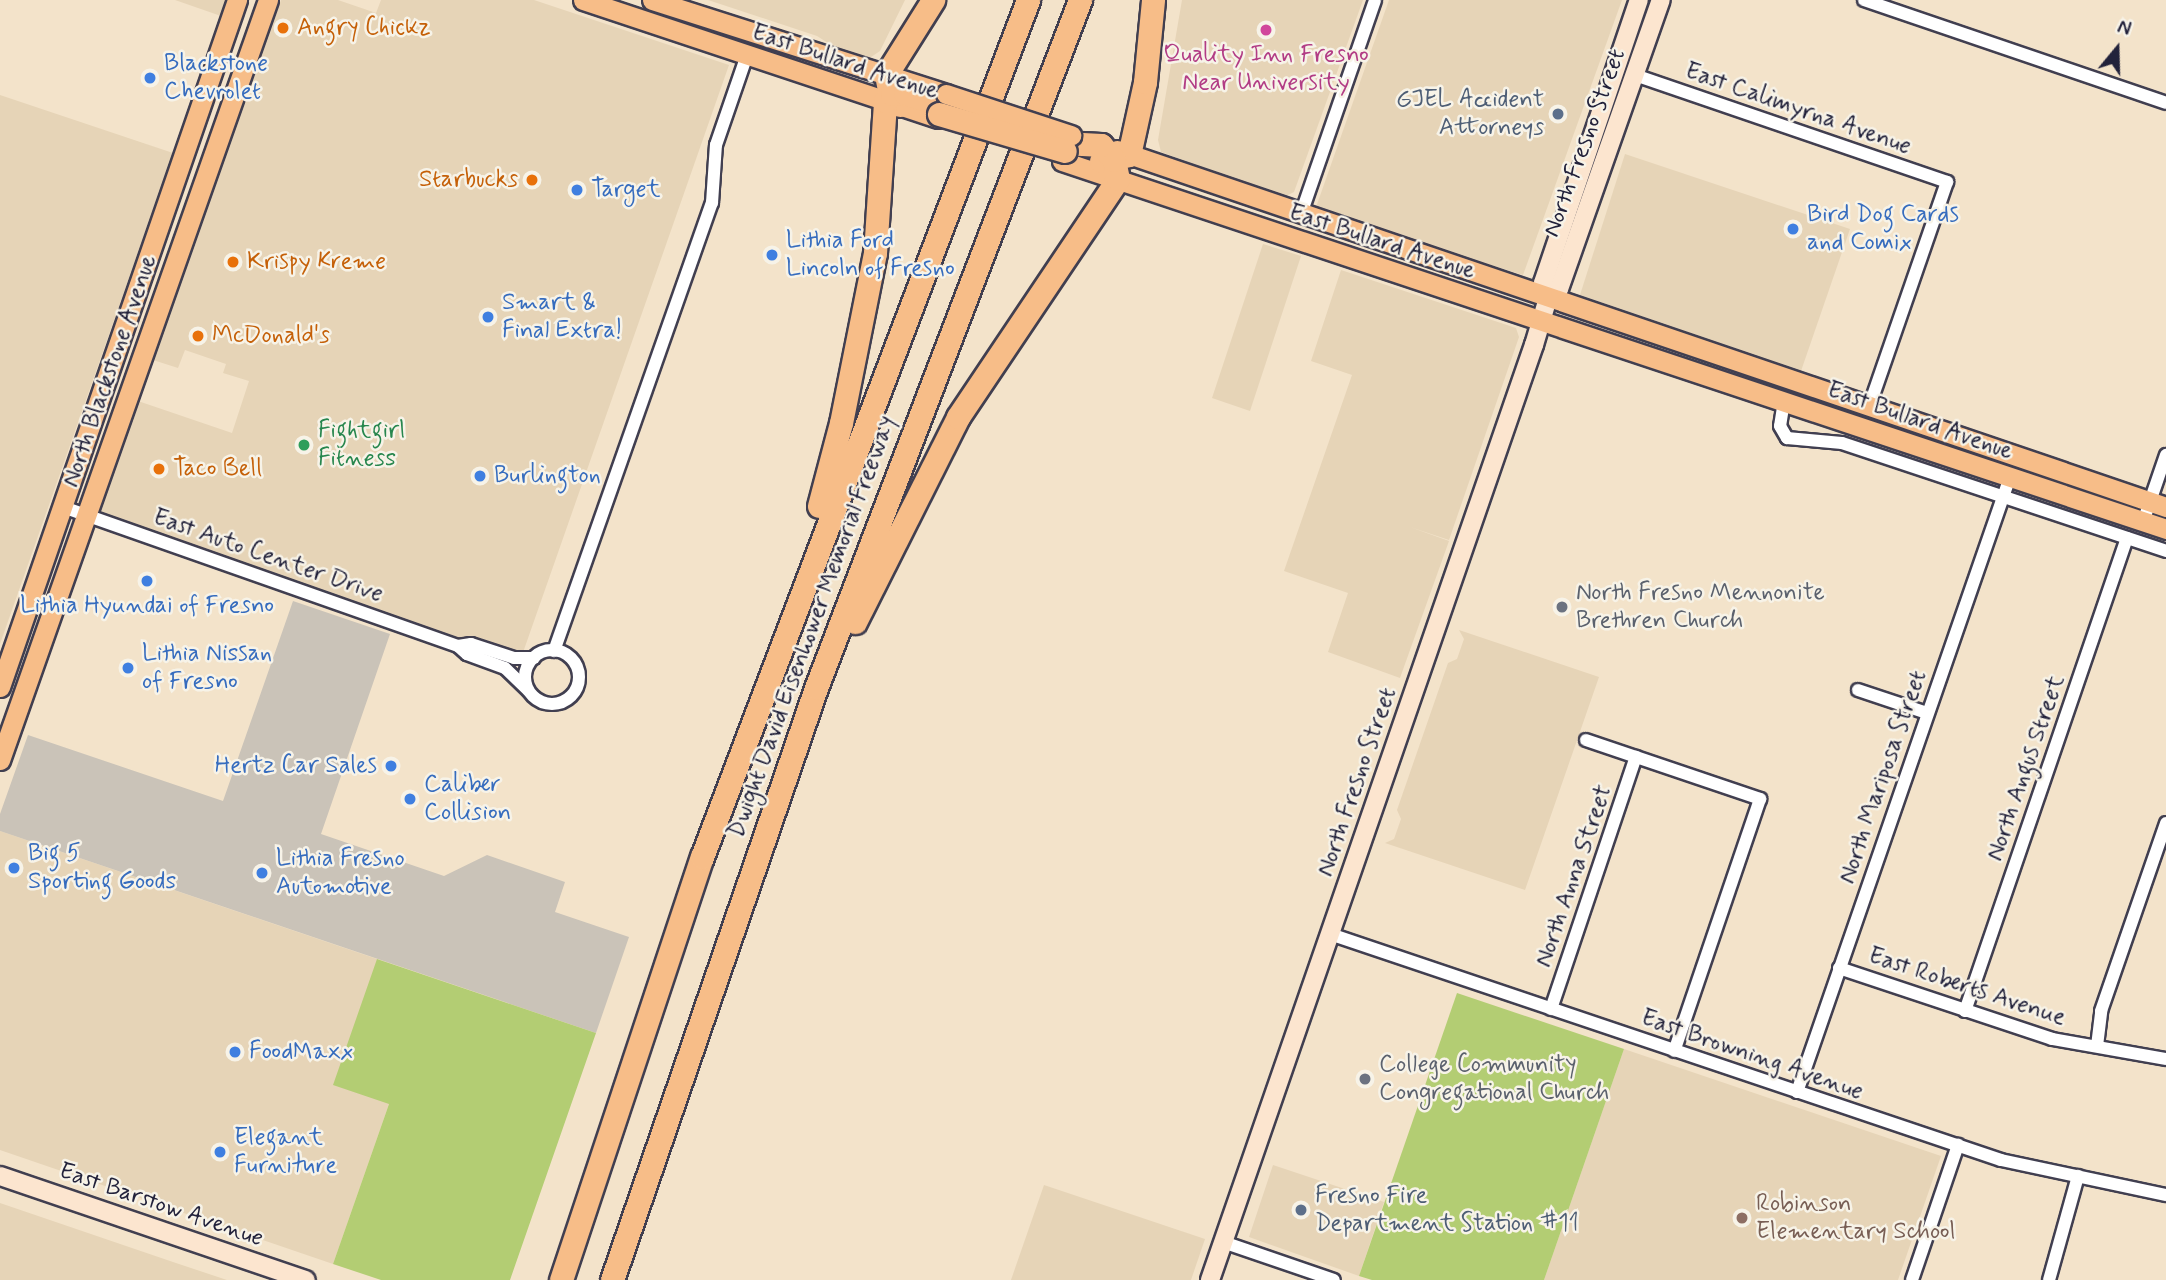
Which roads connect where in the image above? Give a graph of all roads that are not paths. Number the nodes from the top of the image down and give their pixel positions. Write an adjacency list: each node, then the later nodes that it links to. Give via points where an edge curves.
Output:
1 (268, 0): 20 (main road, North Blackstone Avenue)
2 (583, 0): 14 (main road, East Bullard Avenue)
3 (652, 0): 16 (main road, East Bullard Avenue)
4 (933, 0): 16 (highway)
5 (1028, 0): 38 (highway, Dwight David Eisenhower Memorial Freeway)
6 (1080, 0): 43 (highway, Dwight David Eisenhower Memorial Freeway)
7 (1153, 0): 19 (highway, via 1144,82)
8 (1376, 0): 22 (street)
9 (1639, 0): 24 (main road, North Fresno Street, via 1543,282)
10 (1649, 0): 15 (main road, via 1629,65)
11 (1661, 0): 15 (main road, North Fresno Street)
12 (1864, 0): 17 (street)
13 (235, 5): 20 (main road, via 221,87 201,149); 21 (main road, North Blackstone Avenue)
14 (747, 55): 16 (main road, East Bullard Avenue); 40 (street, via 716,145 712,203)
15 (1635, 75): 24 (main road, North Fresno Street, via 1559,289); 27 (street, East Calimyrna Avenue, via 1947,182)
16 (896, 97): 18 (highway, via 905,93); 38 (highway, via 863,321)
17 (2166, 103)
18 (1066, 147): 19 (highway); 19 (main road, East Bullard Avenue)
19 (1116, 160): 22 (main road, East Bullard Avenue); 25 (main road, East Bullard Avenue); 43 (highway, via 964,407 836,660)
20 (207, 168): 23 (main road, North Blackstone Avenue)
21 (179, 173): 23 (main road, via 187,189 165,255); 32 (main road, North Blackstone Avenue)
22 (1301, 214): 24 (main road, East Bullard Avenue)
23 (171, 272): 33 (main road, North Blackstone Avenue)
24 (1548, 298): 25 (main road, North Fresno Street); 27 (main road, East Bullard Avenue)
25 (1541, 321): 26 (main road, East Bullard Avenue); 51 (main road, North Fresno Street)
26 (1784, 401): 27 (main road, via 1798,396 1857,414); 29 (main road, East Bullard Avenue); 30 (street, via 1780,426 1787,438 1842,443)
27 (1869, 407): 31 (main road, East Bullard Avenue)
28 (2166, 456): 31 (street)
29 (2010, 477): 30 (street, North Mariposa Street); 34 (main road, East Bullard Avenue)
30 (2003, 497): 36 (street); 46 (street, North Mariposa Street)
31 (2158, 504): 34 (street)
32 (63, 507): 33 (street, East Auto Center Drive); 42 (main road, North Blackstone Avenue)
33 (86, 515): 39 (street, East Auto Center Drive); 49 (main road, North Blackstone Avenue)
34 (2143, 522): 35 (main road, East Bullard Avenue)
35 (2166, 529)
36 (2127, 538): 37 (street); 54 (street, North Angus Street)
37 (2166, 551)
38 (788, 624): 65 (highway, Dwight David Eisenhower Memorial Freeway, via 702,857)
39 (458, 646): 41 (street, East Auto Center Drive, via 471,644 507,656); 44 (street, East Auto Center Drive, via 505,668)
40 (554, 651): 41 (street); 44 (street, via 566,655 577,667 575,691 554,704 538,700)
41 (534, 657): 44 (street, via 526,671)
42 (0, 687)
43 (816, 688): 66 (highway, Dwight David Eisenhower Memorial Freeway)
44 (528, 690)
45 (1858, 690): 46 (street)
46 (1927, 713): 52 (street, North Mariposa Street)
47 (1586, 740): 48 (street)
48 (1636, 757): 53 (street, North Anna Street); 56 (street, via 1760,799)
49 (0, 760)
50 (2166, 822): 55 (street, via 2107,991)
51 (1330, 934): 53 (street, East Browning Avenue); 63 (main road, North Fresno Street)
52 (1839, 968): 54 (street, East Roberts Avenue); 58 (street, North Mariposa Street)
53 (1551, 1009): 56 (street, East Browning Avenue)
54 (1965, 1011): 55 (street, East Roberts Avenue, via 2052,1039)
55 (2097, 1046): 57 (street, East Roberts Avenue)
56 (1674, 1051): 58 (street, East Browning Avenue)
57 (2166, 1059)
58 (1797, 1092): 59 (street, East Browning Avenue)
59 (1958, 1145): 60 (street, East Browning Avenue, via 2024,1166); 69 (street)
60 (2078, 1175): 62 (street, East Browning Avenue); 70 (street)
61 (0, 1176): 64 (main road, East Barstow Avenue)
62 (2166, 1195)
63 (1223, 1242): 67 (main road, North Fresno Street); 68 (street)
64 (306, 1280)
65 (561, 1280)
66 (612, 1280)
67 (1210, 1280)
68 (1334, 1280)
69 (1912, 1280)
70 (2049, 1280)

